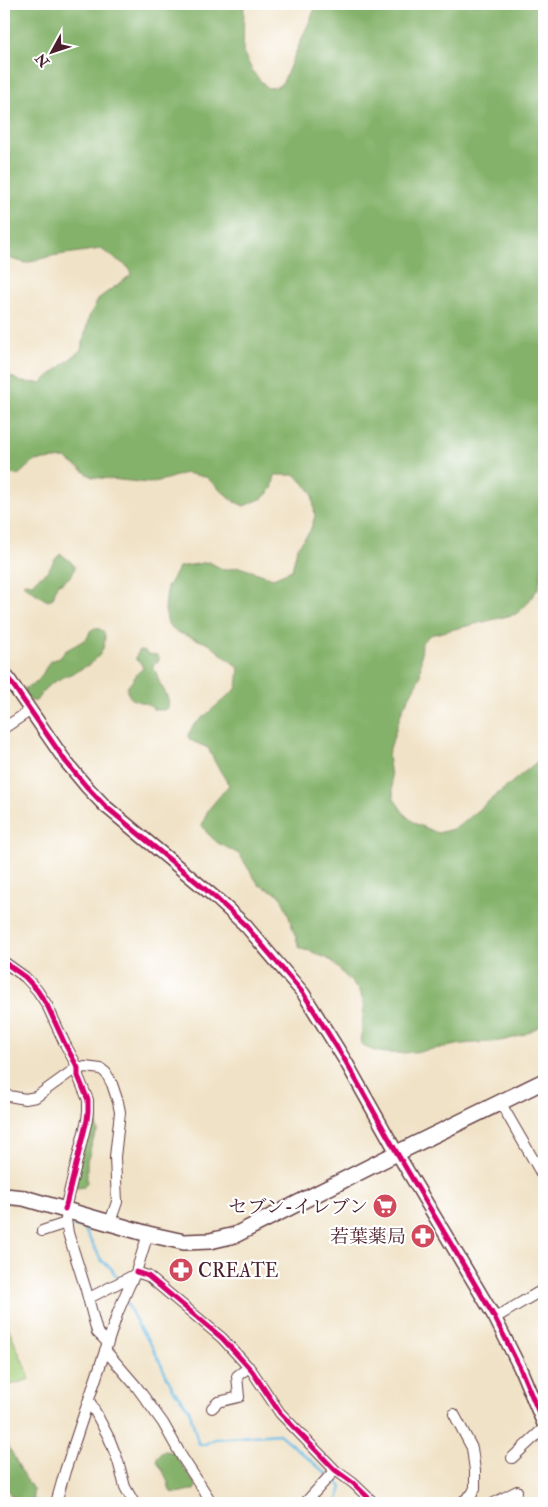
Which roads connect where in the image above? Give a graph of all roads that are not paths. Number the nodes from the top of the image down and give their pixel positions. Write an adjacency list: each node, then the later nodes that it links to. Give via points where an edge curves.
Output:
1 (4, 672): 2 (street)
2 (31, 710): 3 (street); 9 (street, via 66,762 105,806 217,899 276,960 322,1022)
3 (4, 728)
4 (4, 962): 5 (street, via 37,990)
5 (78, 1068): 7 (street, via 36,1097 25,1099); 12 (street, via 88,1100 88,1112); 13 (street, via 93,1067 106,1073 118,1102 120,1112 114,1157 117,1202)
6 (544, 1081): 8 (main road)
7 (4, 1095)
8 (500, 1102): 9 (main road); 10 (street)
9 (397, 1153): 15 (main road, via 235,1235 210,1241 184,1242); 19 (street)
10 (544, 1178)
11 (4, 1196): 12 (main road, via 24,1198)
12 (66, 1214): 13 (main road); 14 (street); 18 (street, via 70,1239)
13 (110, 1222): 15 (main road)
14 (42, 1231)
15 (148, 1234): 16 (street)
16 (135, 1274): 18 (street); 20 (street); 21 (street, via 148,1276 222,1338)
17 (544, 1290): 19 (street)
18 (89, 1298): 20 (street, via 97,1332)
19 (494, 1318): 25 (street, via 520,1368)
20 (107, 1346): 22 (street); 31 (street, via 163,1423)
21 (249, 1367): 23 (street, via 237,1376 239,1397 218,1402); 27 (street, via 280,1413)
22 (89, 1400): 29 (street); 30 (street, via 109,1438 125,1487)
23 (212, 1408)
24 (454, 1414): 34 (street, via 472,1448 476,1471 475,1488)
25 (544, 1426): 26 (street)
26 (512, 1458)
27 (335, 1470): 32 (street); 33 (street)
28 (517, 1491): 35 (street)
29 (56, 1503)
30 (134, 1503)
31 (212, 1503)
32 (305, 1503)
33 (374, 1503)
34 (462, 1503)
35 (494, 1503)

